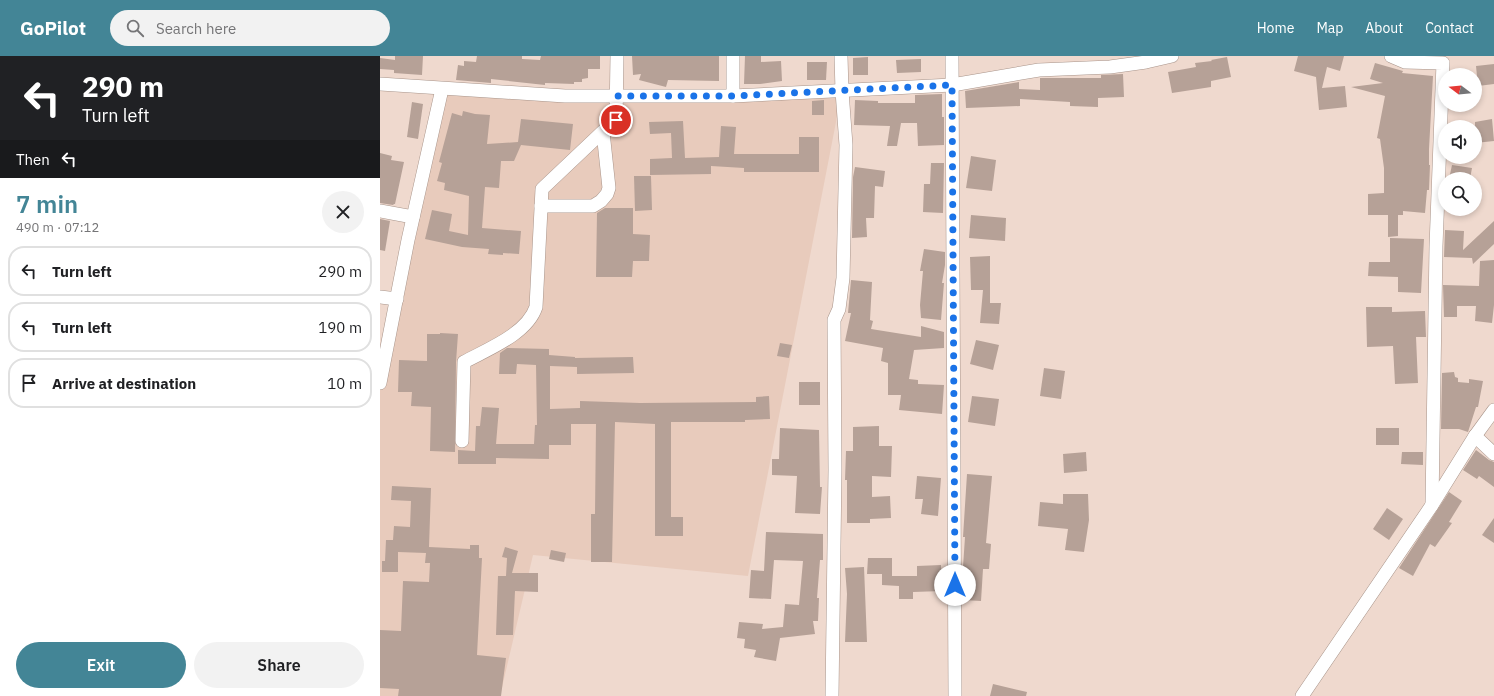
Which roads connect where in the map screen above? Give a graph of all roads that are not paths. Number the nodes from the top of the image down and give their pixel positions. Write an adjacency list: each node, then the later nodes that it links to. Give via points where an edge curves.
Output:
1 (617, 56): 12 (street)
2 (733, 56): 13 (street)
3 (841, 56): 11 (street)
4 (952, 56): 9 (street)
5 (1172, 56): 9 (street, via 1110,67 1039,70)
6 (1390, 56): 7 (street, via 1405,62)
7 (1447, 58): 25 (street, via 1436,246)
8 (380, 84): 10 (street)
9 (952, 85): 11 (street); 27 (street)
10 (442, 89): 12 (street, via 565,96); 17 (street)
11 (842, 91): 13 (street); 26 (street, via 846,145 843,278 839,309 834,320)
12 (617, 96): 13 (street); 14 (street, via 616,120)
13 (732, 96)
14 (603, 132): 15 (street, via 542,189); 15 (street, via 609,188 607,194 593,206)
15 (541, 206): 23 (street, via 536,307 526,323 509,338 464,362)
16 (380, 211): 17 (street)
17 (413, 217): 19 (street)
18 (380, 297): 19 (street)
19 (397, 299): 20 (street)
20 (380, 383)
21 (1494, 410): 22 (street)
22 (1475, 436): 24 (street); 25 (street)
23 (462, 441)
24 (1494, 454)
25 (1432, 505): 28 (street)
26 (832, 696)
27 (955, 696)
28 (1302, 696)

